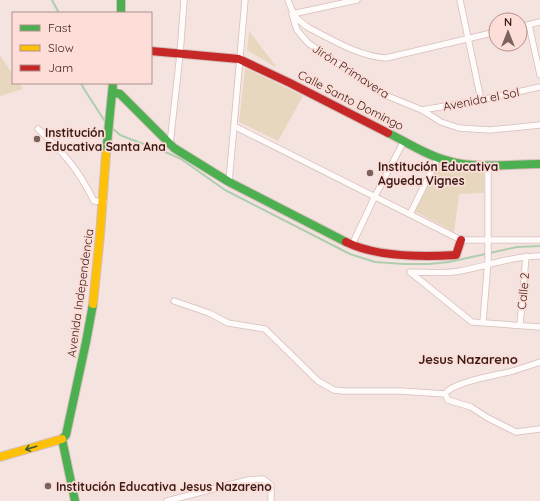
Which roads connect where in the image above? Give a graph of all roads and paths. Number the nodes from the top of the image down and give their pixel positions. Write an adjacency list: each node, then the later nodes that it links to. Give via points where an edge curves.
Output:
1 (122, 0): 7 (street)
2 (184, 0): 14 (street)
3 (245, 0): 15 (street)
4 (288, 0): 8 (street, Jirón Primavera)
5 (358, 0): 8 (street)
6 (460, 0): 12 (street)
7 (121, 12)
8 (292, 14): 12 (street, via 309,28 375,57 386,58); 21 (street, Jirón Primavera, via 297,30 308,43 385,95)
9 (540, 22): 10 (street)
10 (529, 25): 16 (street)
11 (488, 34): 12 (street)
12 (468, 39): 20 (street)
13 (152, 51): 14 (street, Calle Santo Domingo)
14 (180, 54): 15 (street, Calle Santo Domingo); 26 (street)
15 (239, 59): 23 (street); 25 (street, Calle Santo Domingo)
16 (540, 75)
17 (113, 84): 19 (street, Avenida Independencia)
18 (540, 87): 20 (street, Avenida el Sol)
19 (112, 92): 26 (street, via 120,94); 32 (street, Avenida Independencia)
20 (480, 100): 21 (street, Avenida el Sol)
21 (422, 110): 22 (street, Jirón Primavera, via 441,122 459,128 490,130)
22 (540, 125)
23 (234, 126): 30 (street); 31 (street)
24 (38, 129): 32 (street, via 70,162 94,201)
25 (404, 141): 27 (street, Calle Santo Domingo); 31 (street)
26 (170, 144): 30 (street)
27 (438, 158): 28 (street, Calle Santo Domingo, via 459,164); 33 (street)
28 (488, 164): 29 (street, Calle Santo Domingo); 36 (street)
29 (540, 164)
30 (229, 182): 37 (street)
31 (375, 196): 33 (street); 37 (street)
32 (104, 202): 48 (street, Avenida Independencia, via 87,345 66,435)
33 (410, 214): 34 (street)
34 (462, 240): 36 (street); 37 (street, via 456,255 427,257 384,253)
35 (540, 240): 36 (street)
36 (488, 243): 40 (street)
37 (352, 245)
38 (526, 256): 39 (street); 40 (street); 43 (street, Calle 2)
39 (540, 256)
40 (488, 263): 42 (street); 42 (street, via 459,271 410,272 470,321)
41 (174, 301): 46 (street, via 209,313 228,323 266,330 318,381 334,390)
42 (482, 322): 43 (street)
43 (520, 326): 44 (street)
44 (540, 327)
45 (540, 362): 46 (street, via 477,379 448,390)
46 (445, 394): 47 (street, via 448,400 471,407 516,432)
47 (540, 429)
48 (62, 440): 49 (street, one-way to 49); 51 (street)
49 (0, 457)
50 (271, 500): 52 (street, via 272,485 263,479 248,480)
51 (75, 501)
52 (167, 501)

